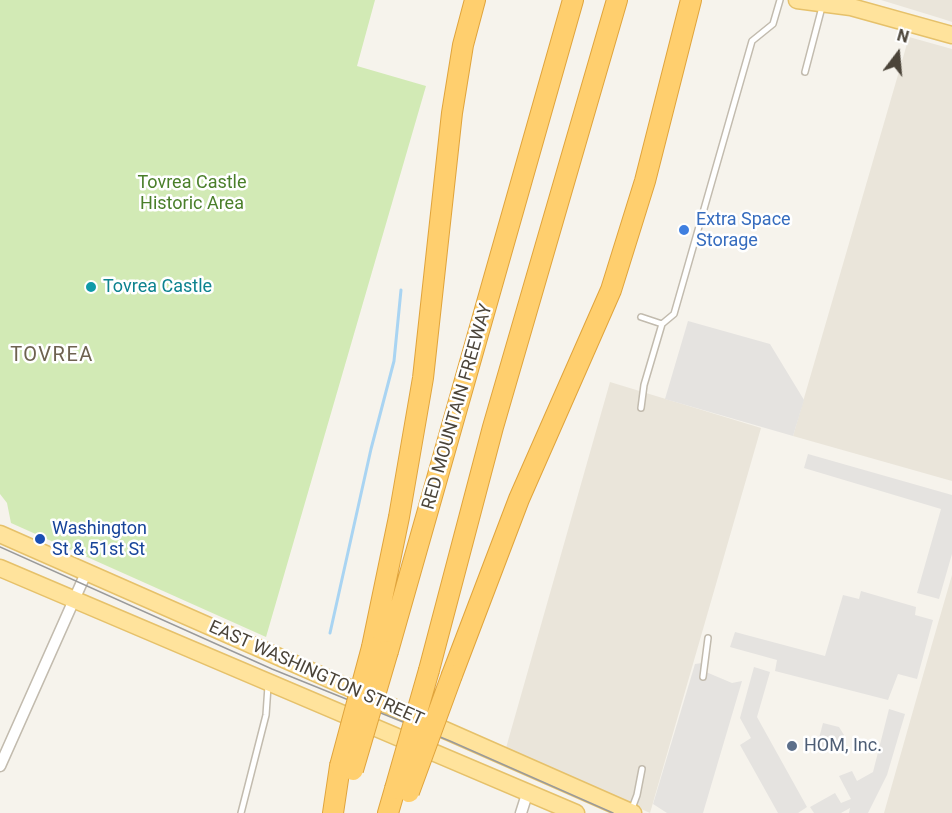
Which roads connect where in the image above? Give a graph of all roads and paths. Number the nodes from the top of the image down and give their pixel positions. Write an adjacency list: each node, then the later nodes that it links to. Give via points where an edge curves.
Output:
1 (475, 0): 18 (highway, via 452,113 423,378)
2 (573, 0): 18 (highway, RED MOUNTAIN FREEWAY)
3 (617, 0): 24 (highway, bridge, via 493,427)
4 (691, 0): 24 (highway, bridge, via 645,181 611,290 519,500 452,675)
5 (780, 0): 11 (lane, via 773,24 752,41 674,314)
6 (797, 0): 7 (main road)
7 (837, 4): 8 (main road); 9 (lane)
8 (952, 35)
9 (805, 72)
10 (640, 317): 11 (lane)
11 (662, 324): 12 (lane)
12 (641, 408)
13 (0, 534): 15 (main road, EAST WASHINGTON STREET)
14 (0, 568): 16 (main road, EAST WASHINGTON STREET)
15 (86, 573): 16 (street); 26 (main road, EAST WASHINGTON STREET)
16 (74, 602): 20 (main road, EAST WASHINGTON STREET); 21 (street)
17 (708, 638): 19 (lane)
18 (380, 649): 22 (highway, RED MOUNTAIN FREEWAY, bridge)
19 (703, 677)
20 (268, 684): 25 (main road, EAST WASHINGTON STREET); 27 (lane, via 266,715)
21 (0, 766)
22 (347, 768): 28 (highway); 29 (highway, RED MOUNTAIN FREEWAY)
23 (642, 769): 26 (lane)
24 (402, 790): 30 (highway); 31 (highway)
25 (528, 791): 32 (street); 33 (main road, EAST WASHINGTON STREET)
26 (632, 812)
27 (241, 813)
28 (333, 813)
29 (339, 813)
30 (388, 813)
31 (401, 813)
32 (521, 813)
33 (576, 813)

